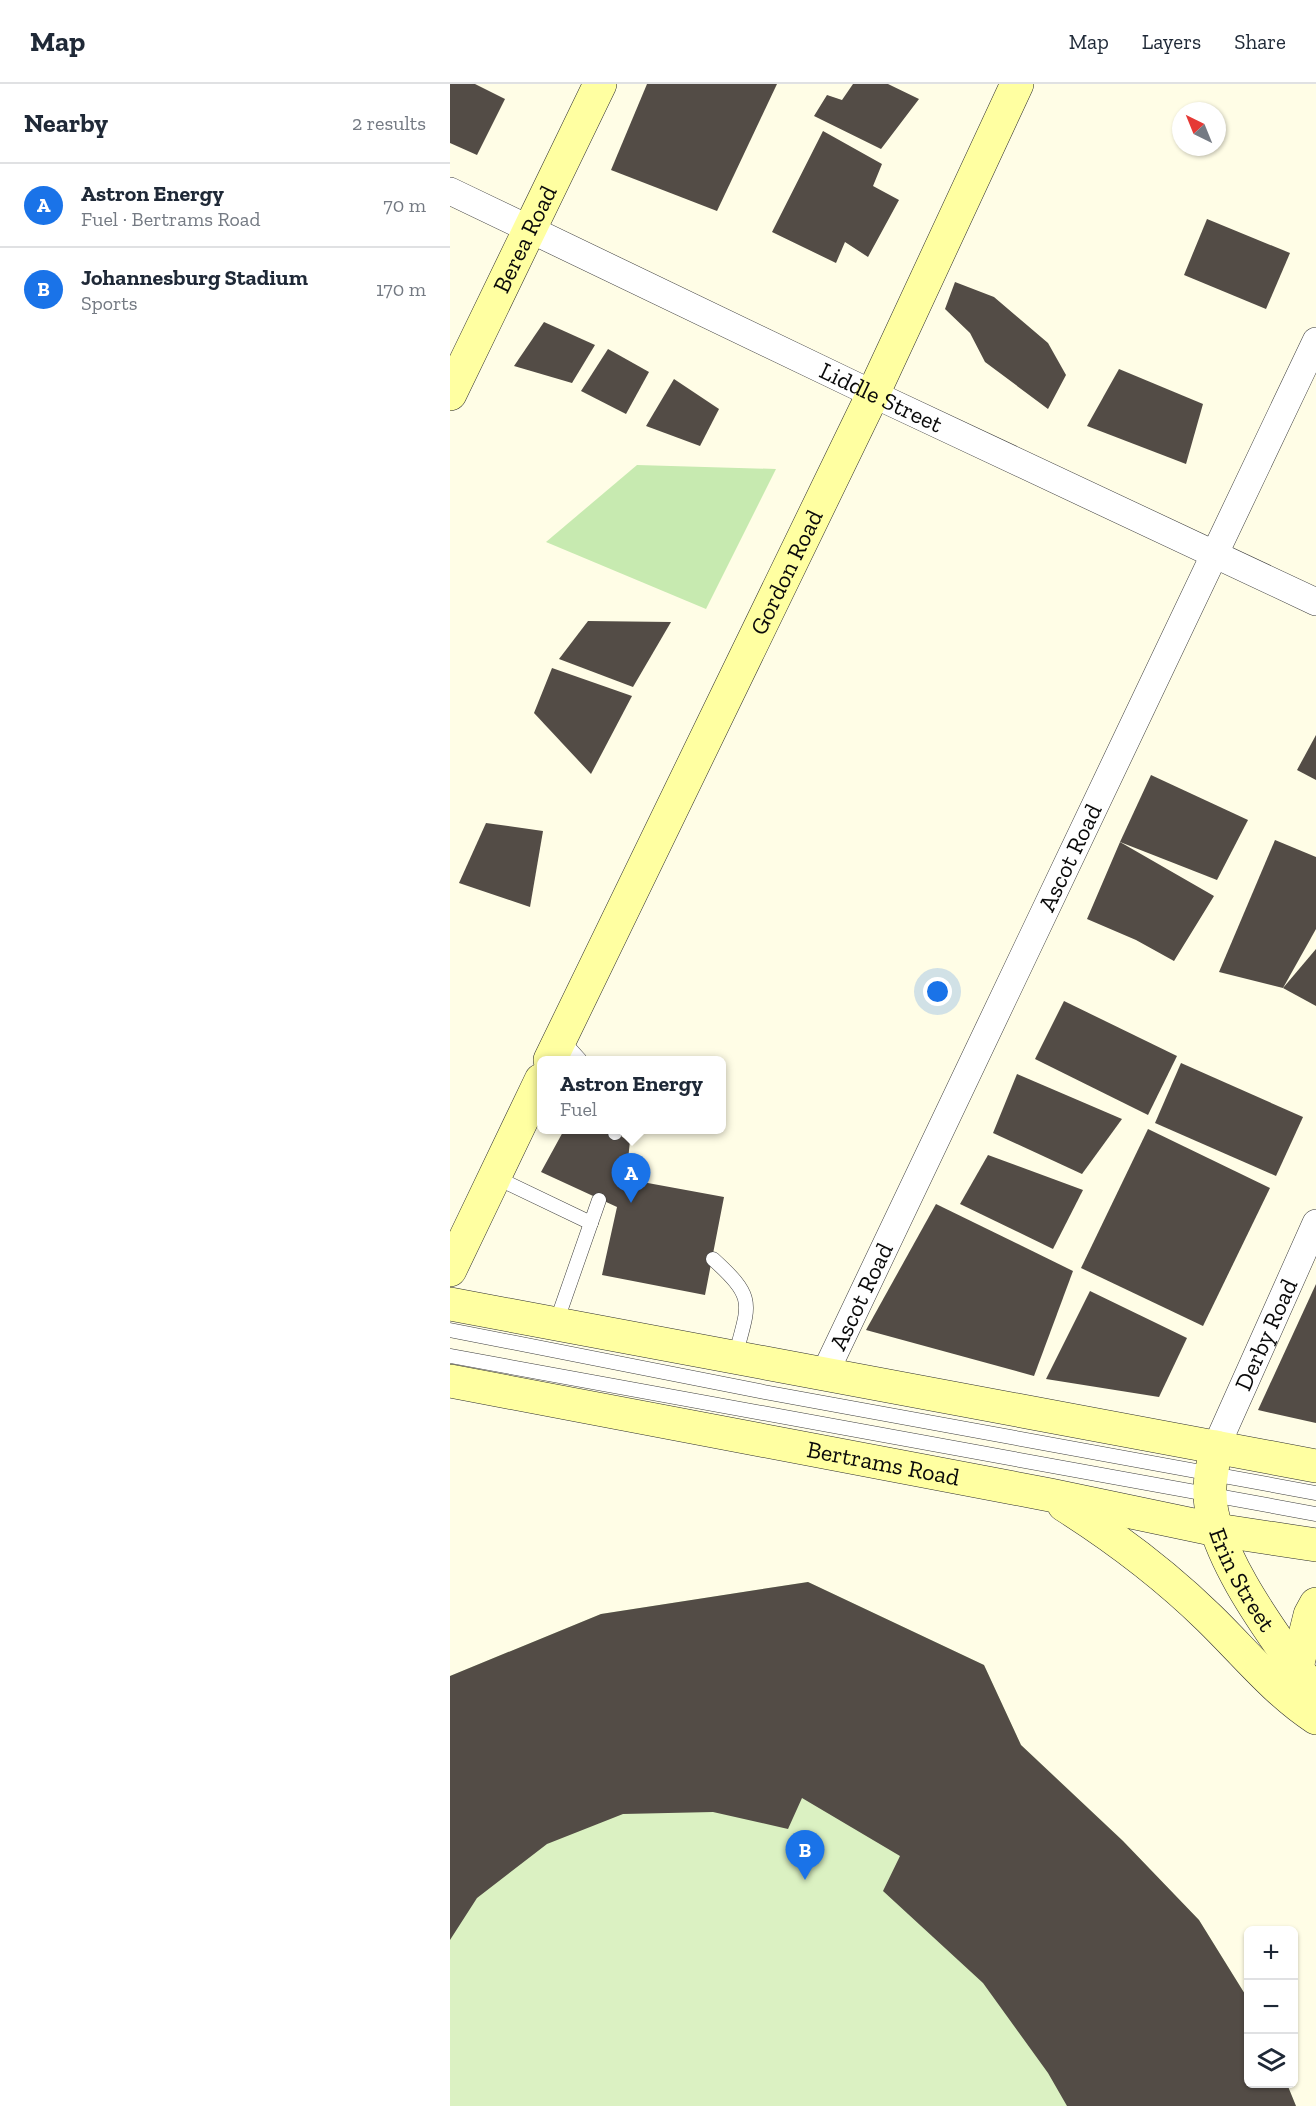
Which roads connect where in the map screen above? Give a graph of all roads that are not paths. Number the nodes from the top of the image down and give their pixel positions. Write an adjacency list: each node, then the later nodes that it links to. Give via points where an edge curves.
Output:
1 (600, 84): 4 (main road, Berea Road)
2 (1017, 84): 7 (main road, Gordon Road)
3 (450, 191): 4 (street, Liddle Street)
4 (528, 228): 6 (main road, Berea Road); 7 (street, Liddle Street)
5 (1316, 341): 8 (street, Ascot Road)
6 (450, 394)
7 (873, 394): 8 (street, Liddle Street); 10 (main road, Gordon Road)
8 (1213, 554): 9 (street, Liddle Street); 23 (street, Ascot Road)
9 (1316, 602)
10 (564, 1053)
11 (537, 1088): 12 (main road)
12 (495, 1177): 14 (lane); 17 (main road)
13 (599, 1200): 14 (lane)
14 (591, 1223): 19 (lane)
15 (1316, 1223): 26 (street, Derby Road)
16 (713, 1259): 22 (lane, via 743,1289 748,1306)
17 (450, 1270)
18 (450, 1304): 19 (main road)
19 (555, 1324): 22 (main road)
20 (450, 1330): 26 (lane, via 764,1392)
21 (450, 1356): 26 (lane)
22 (735, 1358): 23 (main road)
23 (824, 1375): 26 (main road)
24 (450, 1381): 28 (main road, Bertrams Road)
25 (1316, 1466): 26 (main road)
26 (1213, 1471): 27 (lane); 29 (lane); 30 (main road, Erin Street)
27 (1316, 1493)
28 (1050, 1495): 30 (main road, Bertrams Road); 35 (main road, via 1175,1587 1257,1669)
29 (1316, 1514)
30 (1217, 1530): 31 (main road, Bertrams Road); 33 (main road, Erin Street, via 1242,1585)
31 (1316, 1545)
32 (1316, 1604): 33 (main road)
33 (1297, 1667): 34 (main road, Erin Street)
34 (1316, 1695)
35 (1316, 1718)

